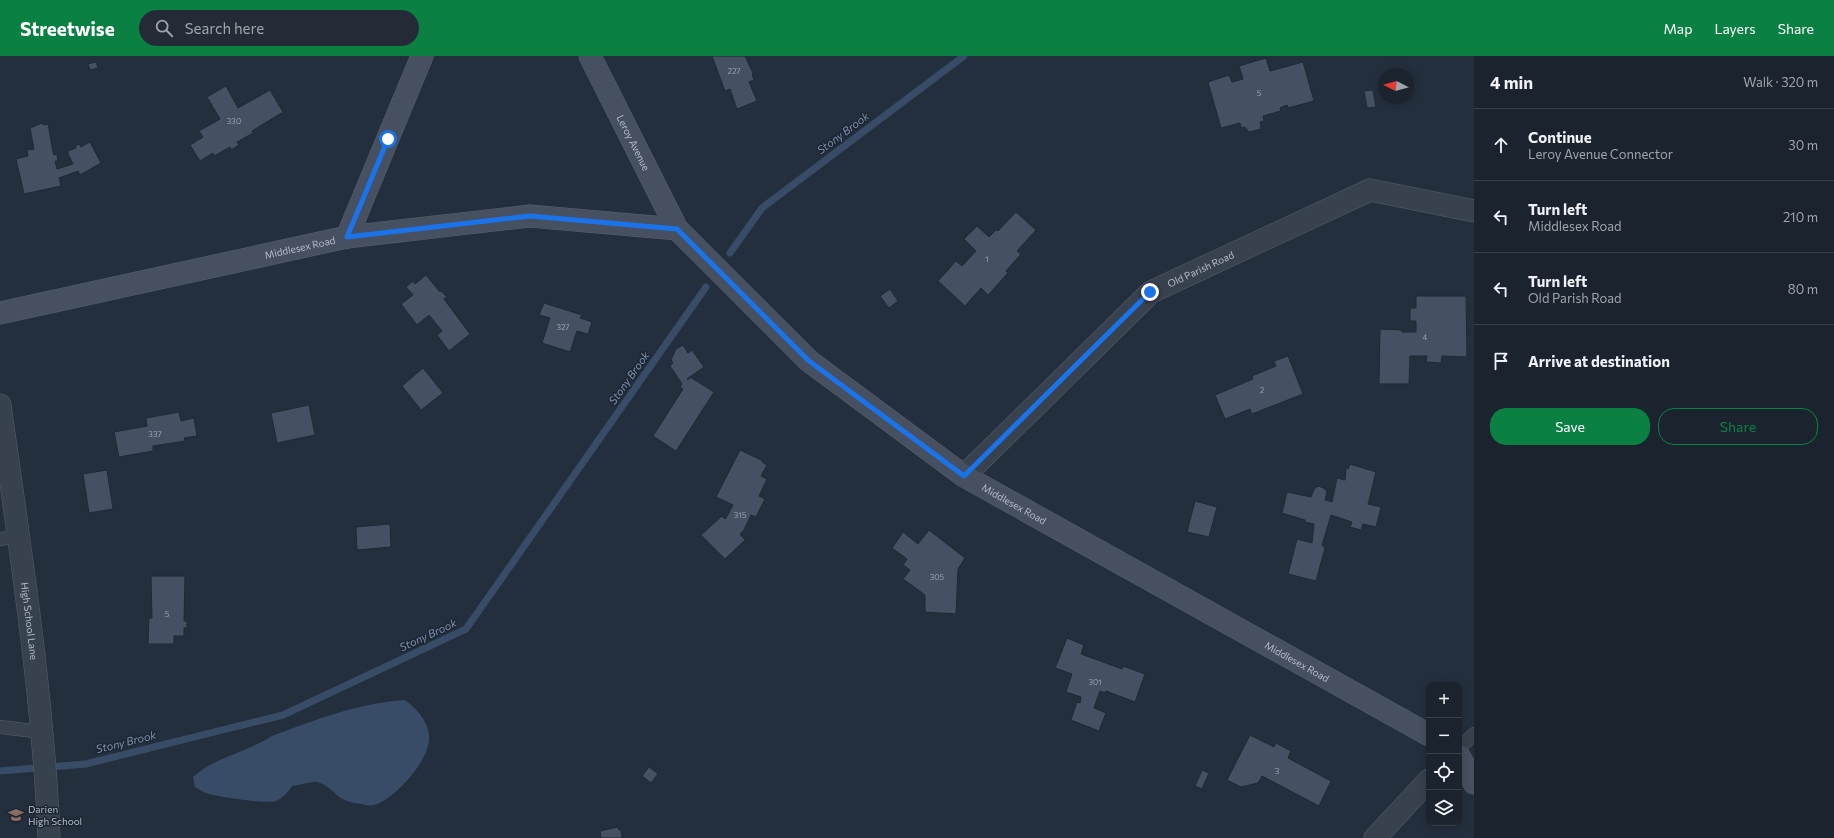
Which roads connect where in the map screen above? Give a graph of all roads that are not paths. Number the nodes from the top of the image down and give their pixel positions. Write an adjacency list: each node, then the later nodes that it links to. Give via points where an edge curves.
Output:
1 (422, 56): 5 (main road)
2 (590, 56): 4 (main road, Leroy Avenue)
3 (1474, 211): 8 (street, Old Parish Road, via 1370,190 1150,292)
4 (677, 229): 5 (main road, Middlesex Road, via 530,216); 8 (main road, Middlesex Road, via 809,361)
5 (347, 237): 6 (main road, Middlesex Road)
6 (0, 313)
7 (0, 405): 9 (street, High School Lane)
8 (964, 476): 12 (main road, Middlesex Road)
9 (9, 538): 11 (street, High School Lane)
10 (0, 727): 11 (lane)
11 (42, 732): 18 (street, High School Lane)
12 (1426, 733)
13 (1474, 734): 14 (lane)
14 (1462, 745)
15 (1462, 761): 17 (main road)
16 (1426, 783): 19 (street)
17 (1474, 783)
18 (49, 838)
19 (1375, 838)

